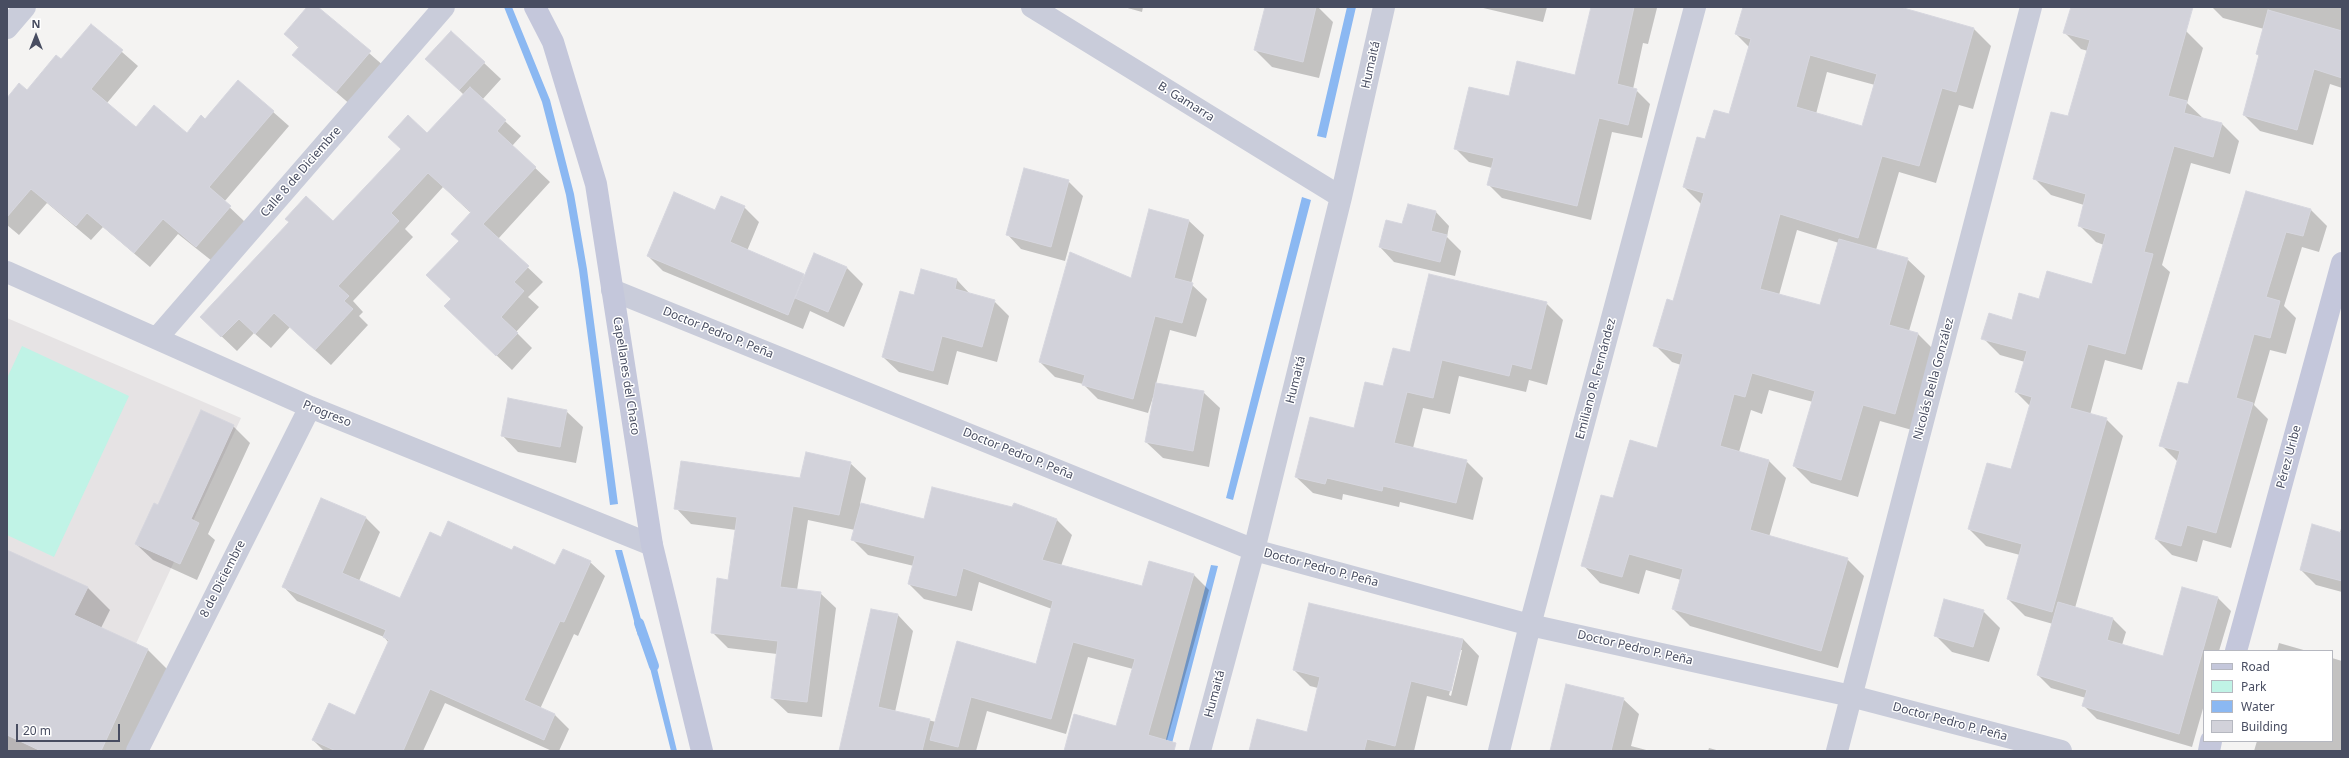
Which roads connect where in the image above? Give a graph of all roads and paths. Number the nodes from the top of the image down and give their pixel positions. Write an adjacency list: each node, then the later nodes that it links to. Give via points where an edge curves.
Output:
1 (25, 7): 8 (street)
2 (444, 7): 13 (street, Calle 8 de Diciembre)
3 (535, 7): 12 (street, Capellanes del Chaco, via 553,42 596,184)
4 (1032, 7): 9 (street, B. Gamarra)
5 (1384, 7): 9 (street, Humaitá)
6 (1695, 7): 17 (street, Emiliano R. Fernández)
7 (2031, 7): 19 (street, Nicolás Bella González)
8 (7, 28)
9 (1341, 197): 16 (street, Humaitá)
10 (2342, 263): 18 (street, Pérez Uribe)
11 (7, 272): 13 (street, Progreso)
12 (612, 290): 15 (street, Capellanes del Chaco); 16 (street, Doctor Pedro P. Peña)
13 (157, 338): 14 (street, Progreso)
14 (310, 407): 15 (street, Progreso); 20 (street, 8 de Diciembre)
15 (652, 545): 21 (street, Capellanes del Chaco)
16 (1254, 550): 17 (street, Doctor Pedro P. Peña); 22 (street, Humaitá)
17 (1530, 625): 19 (street, Doctor Pedro P. Peña); 23 (street, Emiliano R. Fernández)
18 (2236, 650)
19 (1851, 696): 24 (street, Nicolás Bella González); 25 (street, Doctor Pedro P. Peña)
20 (137, 751)
21 (702, 751)
22 (1200, 751)
23 (1499, 751)
24 (1837, 751)
25 (2061, 751)

